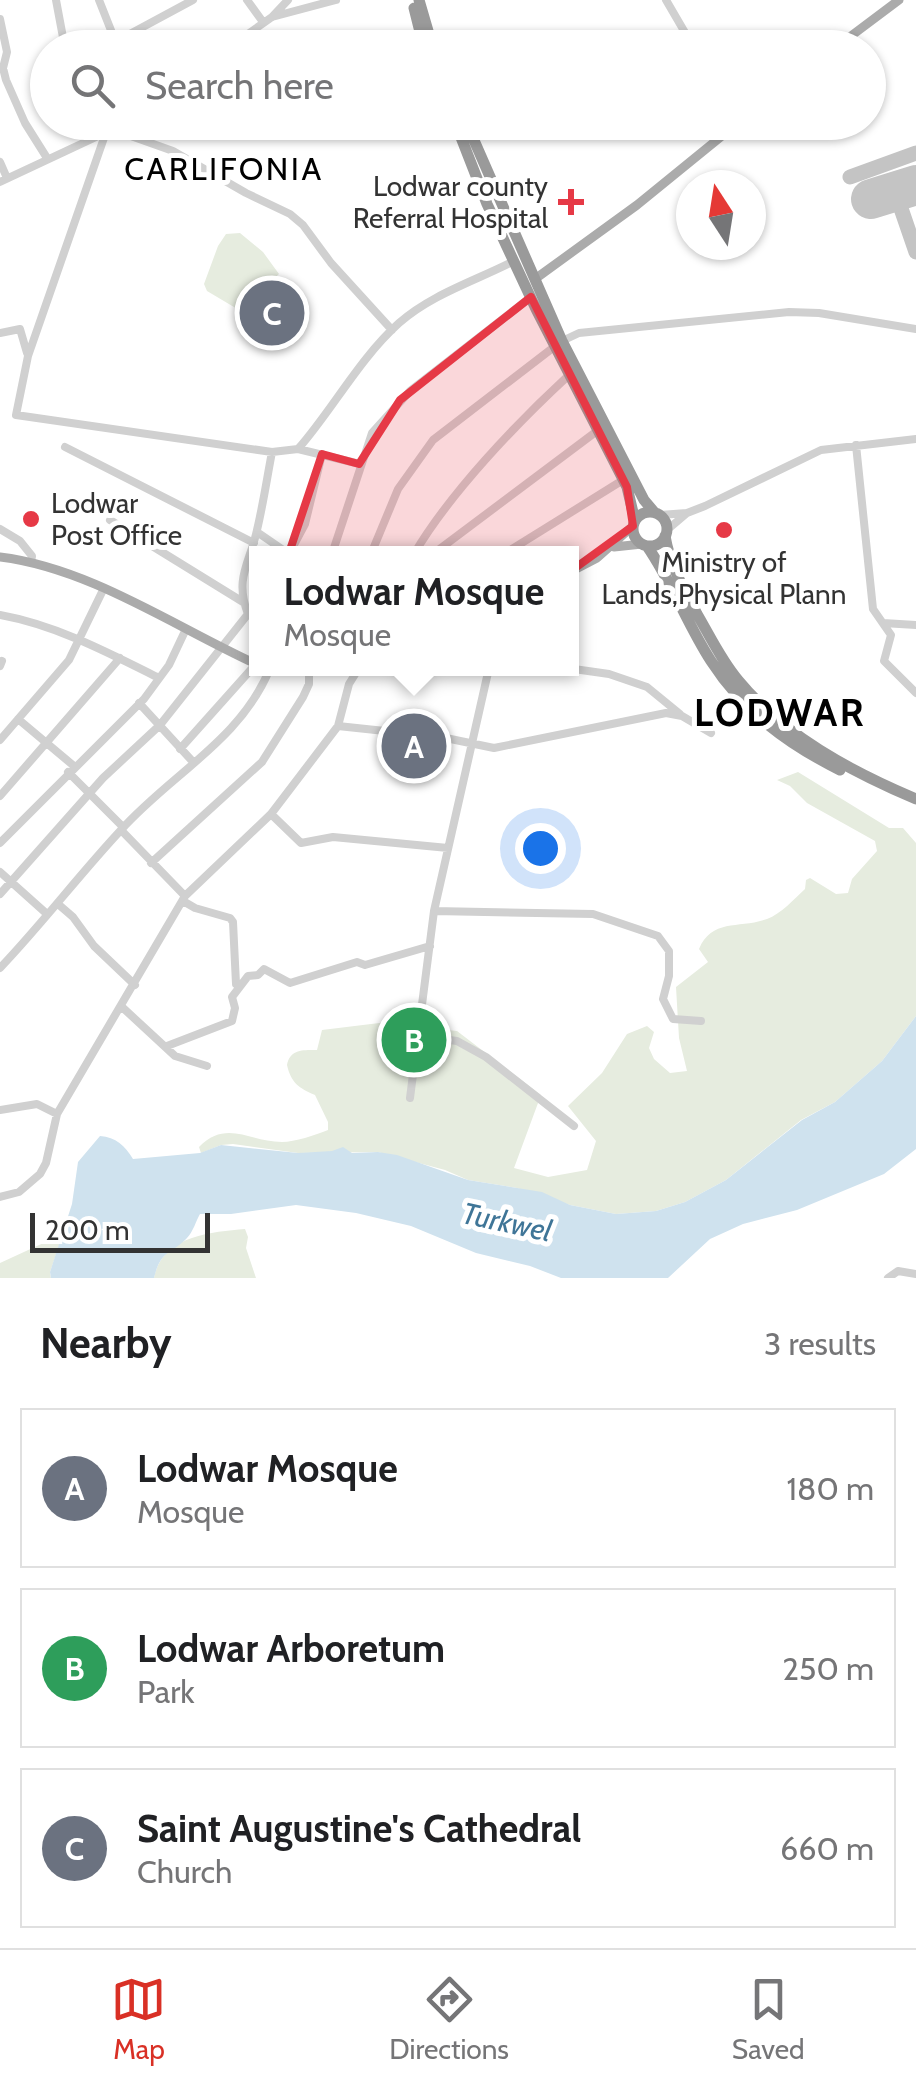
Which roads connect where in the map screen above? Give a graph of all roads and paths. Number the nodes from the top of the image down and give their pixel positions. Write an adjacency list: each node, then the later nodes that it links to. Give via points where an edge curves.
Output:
1 (56, 0): 13 (street)
2 (99, 0): 14 (street)
3 (193, 0): 15 (street)
4 (246, 0): 12 (street)
5 (288, 0): 10 (street)
6 (336, 0): 10 (street)
7 (415, 0): 17 (highway); 18 (highway)
8 (666, 0): 19 (street)
9 (899, 0): 20 (main road)
10 (272, 16): 12 (street)
11 (0, 19): 21 (street, via 6,80)
12 (263, 22): 16 (street)
13 (62, 30)
14 (110, 30)
15 (142, 30)
16 (252, 30)
17 (421, 30)
18 (427, 30)
19 (684, 30)
20 (859, 30)
21 (30, 131)
22 (36, 140): 29 (street)
23 (91, 140): 29 (street)
24 (107, 140): 39 (street)
25 (137, 140): 36 (street, via 173,151 290,214)
26 (463, 140): 32 (highway)
27 (474, 140): 33 (highway)
28 (717, 140): 33 (main road)
29 (47, 158): 31 (street)
30 (0, 162): 31 (street)
31 (3, 180)
32 (514, 261): 34 (highway); 36 (street, via 442,295)
33 (535, 278): 38 (highway)
34 (530, 297): 38 (highway); 48 (street, via 391,410 368,439)
35 (916, 329): 38 (street, via 789,312 580,333)
36 (392, 330): 45 (street)
37 (0, 333): 39 (street, via 20,329)
38 (558, 344): 40 (highway); 51 (highway); 63 (street, via 421,453)
39 (28, 356): 46 (street, via 18,416)
40 (568, 376): 41 (highway); 64 (street)
41 (597, 431): 49 (highway); 65 (street)
42 (916, 438): 43 (street)
43 (856, 445): 50 (street, via 821,450); 76 (street, via 873,609)
44 (65, 447): 57 (street)
45 (298, 450): 46 (street); 47 (street)
46 (272, 452): 55 (street)
47 (322, 454): 48 (street); 61 (street)
48 (360, 464): 62 (street)
49 (624, 480): 53 (highway); 66 (street)
50 (687, 513): 51 (street); 56 (street)
51 (657, 514): 53 (highway, via 643,514); 56 (highway)
52 (110, 520): 73 (street)
53 (634, 523): 58 (highway, via 634,536); 67 (main road)
54 (0, 530): 70 (street, via 28,549)
55 (257, 532): 57 (street); 60 (street)
56 (666, 533): 58 (highway, via 658,544); 103 (highway, via 672,568 728,667 780,722)
57 (254, 542): 59 (street)
58 (644, 545): 67 (main road); 103 (highway, via 712,662 749,708 801,750)
59 (252, 546)
60 (278, 546)
61 (293, 546)
62 (334, 546)
63 (374, 546)
64 (419, 546)
65 (444, 546)
66 (517, 546)
67 (611, 547): 71 (main road)
68 (249, 554): 73 (street)
69 (0, 558): 70 (main road)
70 (31, 562): 72 (main road)
71 (579, 567)
72 (102, 590): 78 (main road); 79 (street)
73 (243, 602): 74 (street)
74 (248, 614): 80 (street)
75 (0, 615): 79 (street)
76 (883, 623): 77 (street); 90 (street, via 891,638 885,664)
77 (916, 625)
78 (186, 629): 80 (main road); 89 (street)
79 (80, 640): 81 (street); 93 (street)
80 (220, 647): 82 (main road); 94 (street)
81 (120, 658): 89 (street); 98 (street)
82 (249, 659)
83 (249, 670): 100 (street)
84 (579, 670): 92 (street, via 648,687)
85 (267, 676): 101 (street, via 242,716)
86 (309, 676): 111 (street, via 262,762)
87 (354, 676): 95 (street)
88 (488, 676): 99 (street)
89 (160, 678): 91 (street)
90 (916, 693)
91 (140, 703): 94 (street); 102 (street)
92 (682, 716): 96 (street); 99 (street, via 645,715 512,747)
93 (18, 720): 97 (street); 98 (street)
94 (160, 725): 100 (street); 104 (street)
95 (338, 726): 99 (street); 107 (street)
96 (711, 734)
97 (0, 740)
98 (46, 742): 102 (street); 105 (street)
99 (470, 746): 110 (street)
100 (180, 749): 101 (street)
101 (194, 763): 108 (street)
102 (71, 769): 104 (street); 109 (street)
103 (882, 784): 106 (highway)
104 (89, 794): 108 (street); 113 (street)
105 (0, 796)
106 (916, 799)
107 (271, 814): 110 (street, via 301,843 333,837); 115 (street)
108 (122, 828): 111 (street); 116 (street)
109 (0, 842)
110 (448, 848): 117 (street)
111 (151, 863): 115 (street)
112 (0, 872): 113 (street)
113 (11, 882): 114 (street); 118 (street)
114 (0, 894)
115 (184, 898): 121 (street, via 233,922); 122 (street)
116 (58, 904): 118 (street); 122 (street)
117 (434, 911): 119 (street); 124 (street, via 593,914 658,936 669,950 667,1012 673,1019)
118 (47, 914): 120 (street)
119 (430, 946): 125 (street); 126 (street, via 290,983 264,969 248,976 232,997 232,1021)
120 (0, 968)
121 (236, 984)
122 (135, 985): 123 (street)
123 (122, 1007): 126 (street); 130 (street)
124 (701, 1021)
125 (418, 1036): 128 (street); 131 (street, via 457,1040)
126 (167, 1046): 127 (street, via 182,1060)
127 (207, 1066)
128 (410, 1098)
129 (0, 1110): 130 (street, via 37,1104)
130 (57, 1114): 132 (street, via 40,1174 20,1192)
131 (574, 1126)
132 (0, 1197)
133 (916, 1274): 134 (street, via 898,1271)
134 (888, 1278)

